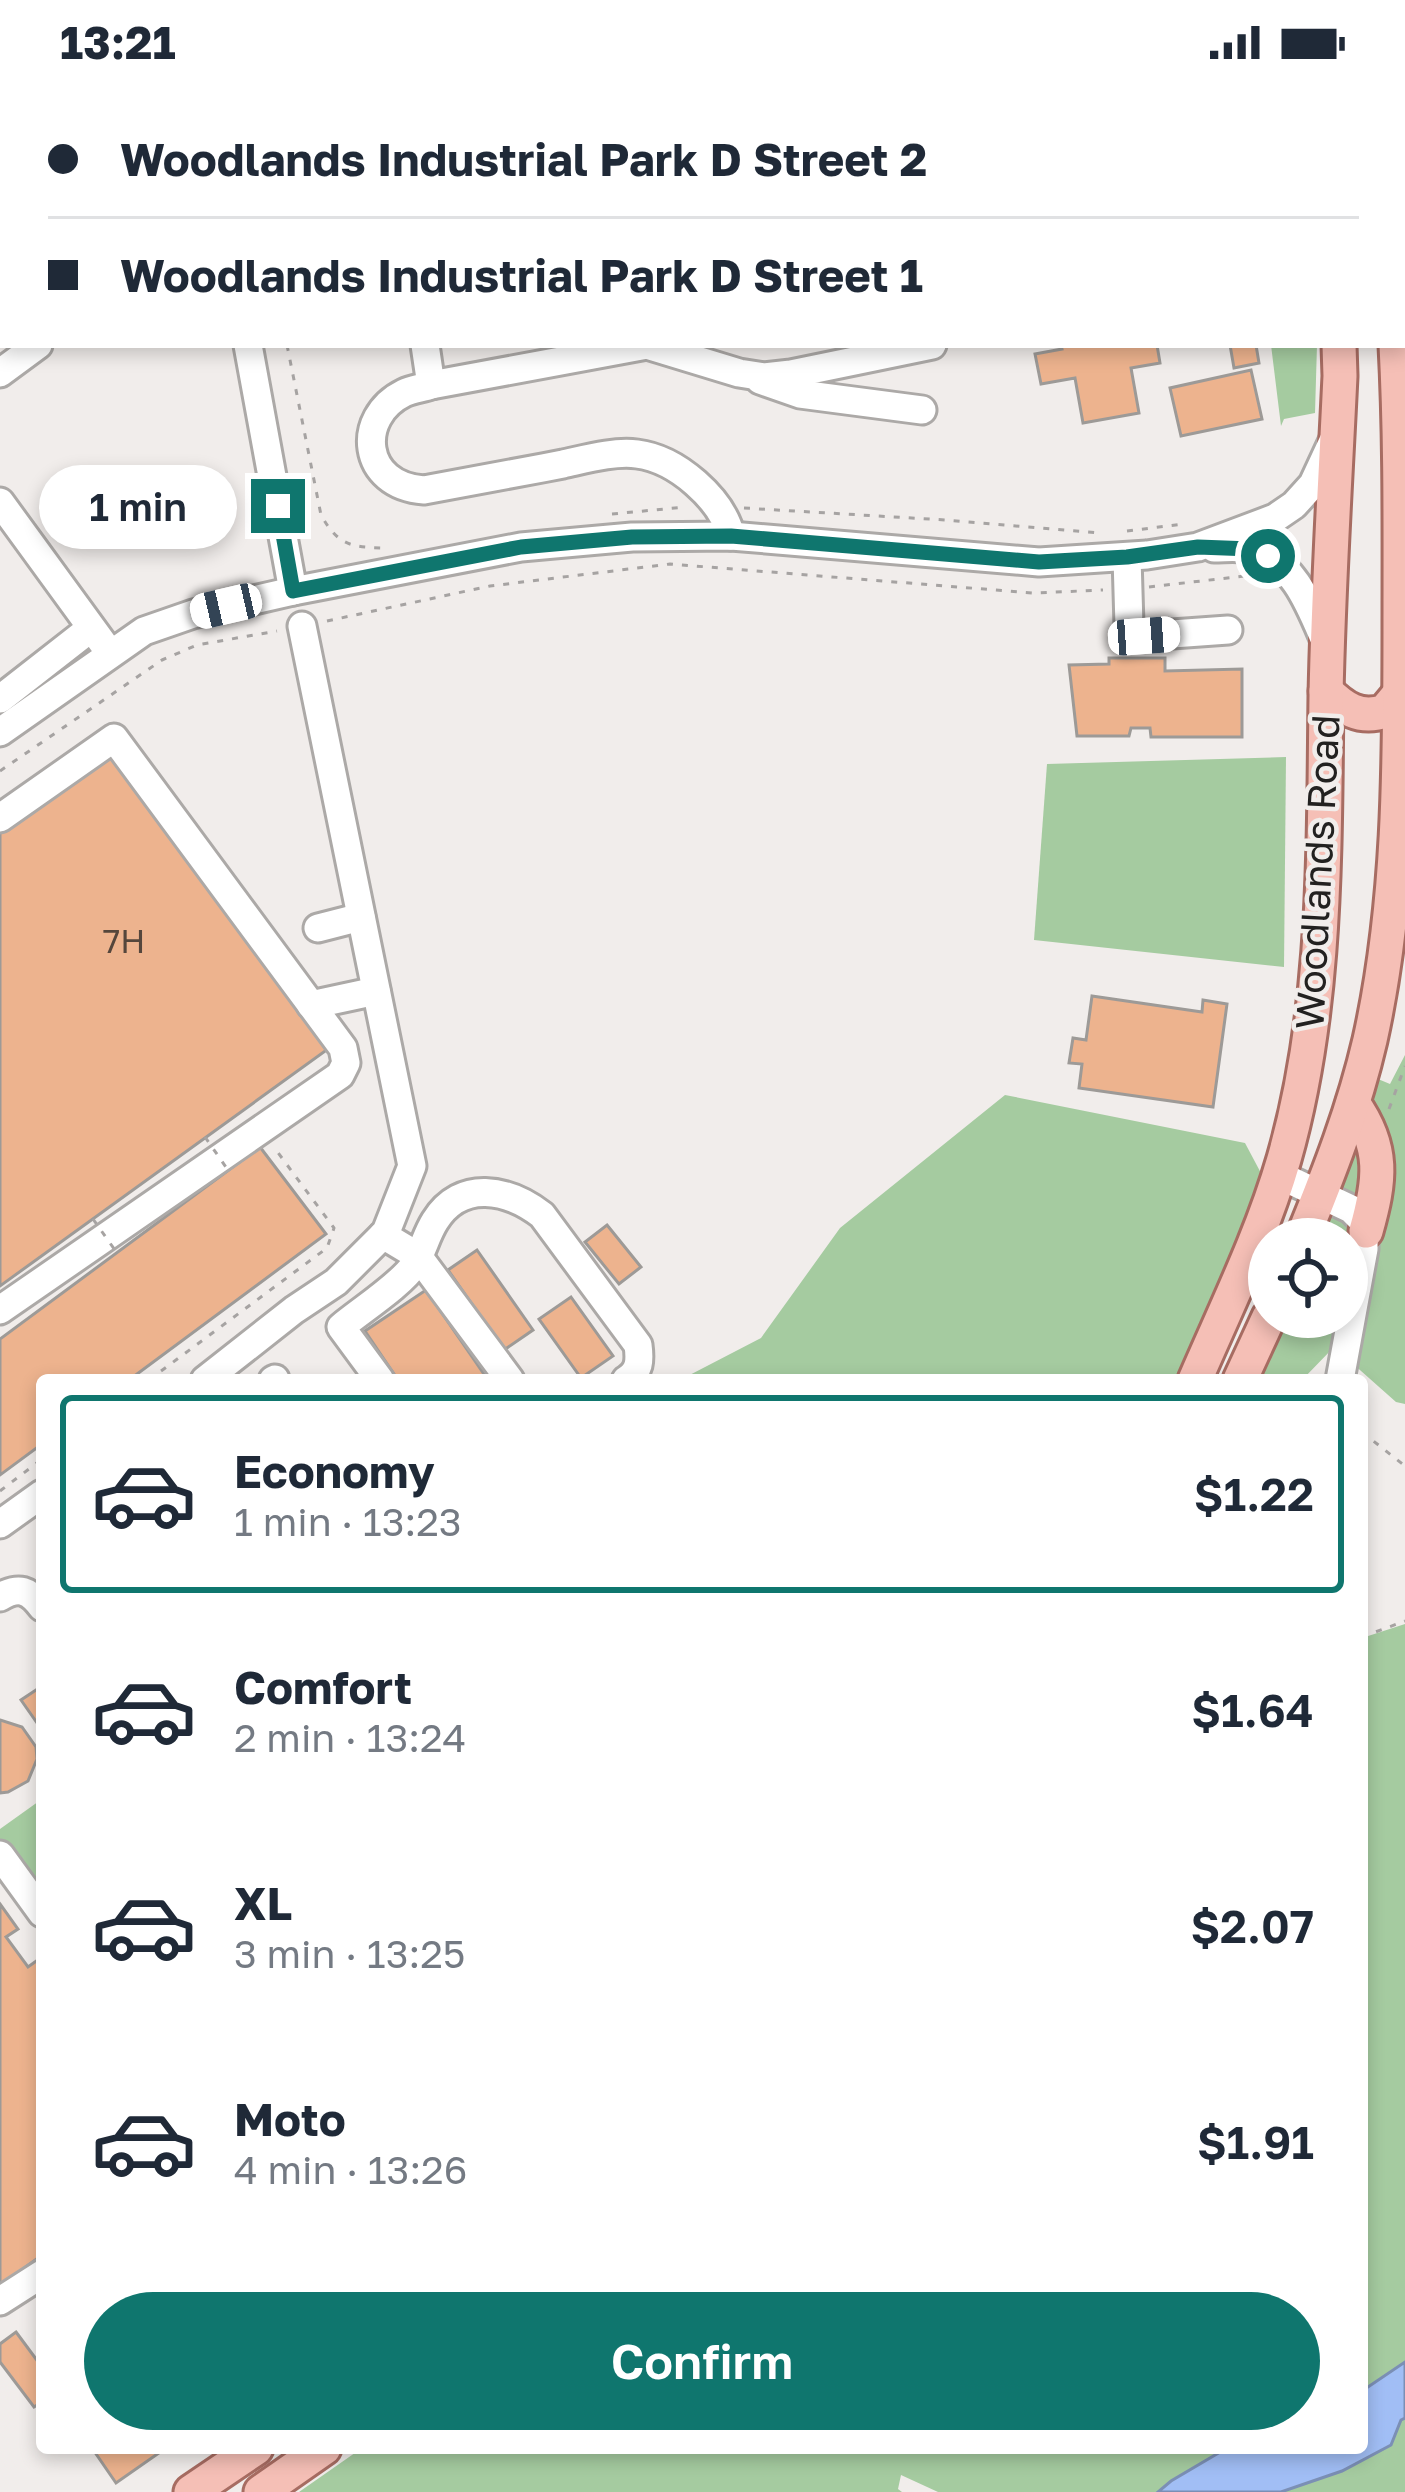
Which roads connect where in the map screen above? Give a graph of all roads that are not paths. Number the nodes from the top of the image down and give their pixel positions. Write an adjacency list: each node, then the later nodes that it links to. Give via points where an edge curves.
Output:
1 (34, 348): 10 (street)
2 (249, 348): 19 (street)
3 (425, 348): 12 (street)
4 (617, 348): 9 (street)
5 (657, 348): 11 (street)
6 (900, 348): 11 (street)
7 (1339, 348): 14 (main road, Woodlands Road)
8 (1396, 348): 26 (main road, Woodlands Road)
9 (518, 358): 12 (street)
10 (0, 373)
11 (750, 376): 13 (street, via 800,394)
12 (431, 385): 17 (street, via 401,394 372,434 378,470 391,482 424,490 634,453 689,478 717,506)
13 (922, 410)
14 (1337, 432): 16 (street, via 1294,505 1249,530); 23 (main road, Woodlands Road)
15 (4, 514): 21 (street)
16 (1196, 535): 18 (street); 23 (street, via 1285,568)
17 (731, 536): 18 (street, via 1039,562); 19 (street, via 521,547)
18 (1126, 544): 22 (street, via 1132,632)
19 (293, 591): 24 (street, via 161,624)
20 (302, 626): 30 (street)
21 (91, 628): 24 (street); 27 (street)
22 (1228, 631)
23 (1328, 649): 25 (main road, Woodlands Road)
24 (110, 653): 28 (street)
25 (1326, 691): 26 (main road, via 1362,715 1385,711); 35 (main road, Woodlands Road, via 1318,973)
26 (1400, 692): 34 (main road, Woodlands Road, via 1394,872)
27 (0, 699)
28 (0, 732)
29 (0, 818): 33 (street, via 114,738)
30 (361, 917): 31 (street); 32 (street)
31 (318, 928)
32 (376, 991): 33 (street); 40 (street, via 412,1166)
33 (311, 1005): 42 (street, via 343,1048 340,1075)
34 (1353, 1103): 36 (main road, Woodlands Road); 39 (main road, via 1378,1162)
35 (1279, 1175): 36 (street); 49 (main road, Woodlands Road)
36 (1321, 1196): 37 (main road, Woodlands Road); 38 (street)
37 (1312, 1218)
38 (1360, 1218)
39 (1368, 1224)
40 (382, 1235): 41 (street); 45 (street, via 336,1282)
41 (418, 1256): 46 (street, via 341,1327); 47 (street); 48 (street, via 453,1200 486,1190 522,1200 542,1215 638,1345)
42 (0, 1310)
43 (1260, 1338): 50 (main road)
44 (1347, 1338): 51 (street)
45 (213, 1374)
46 (376, 1374)
47 (506, 1374)
48 (634, 1374)
49 (1198, 1374)
50 (1243, 1374)
51 (1341, 1374)
52 (36, 1498): 53 (street)
53 (0, 1523)
54 (0, 1597): 55 (street, via 17,1589)
55 (36, 1601)
56 (0, 1855): 57 (street)
57 (36, 1905)
58 (36, 2278): 59 (street)
59 (0, 2301)
60 (247, 2454): 62 (main road)
61 (315, 2454): 63 (main road)
62 (191, 2492)
63 (261, 2492)

